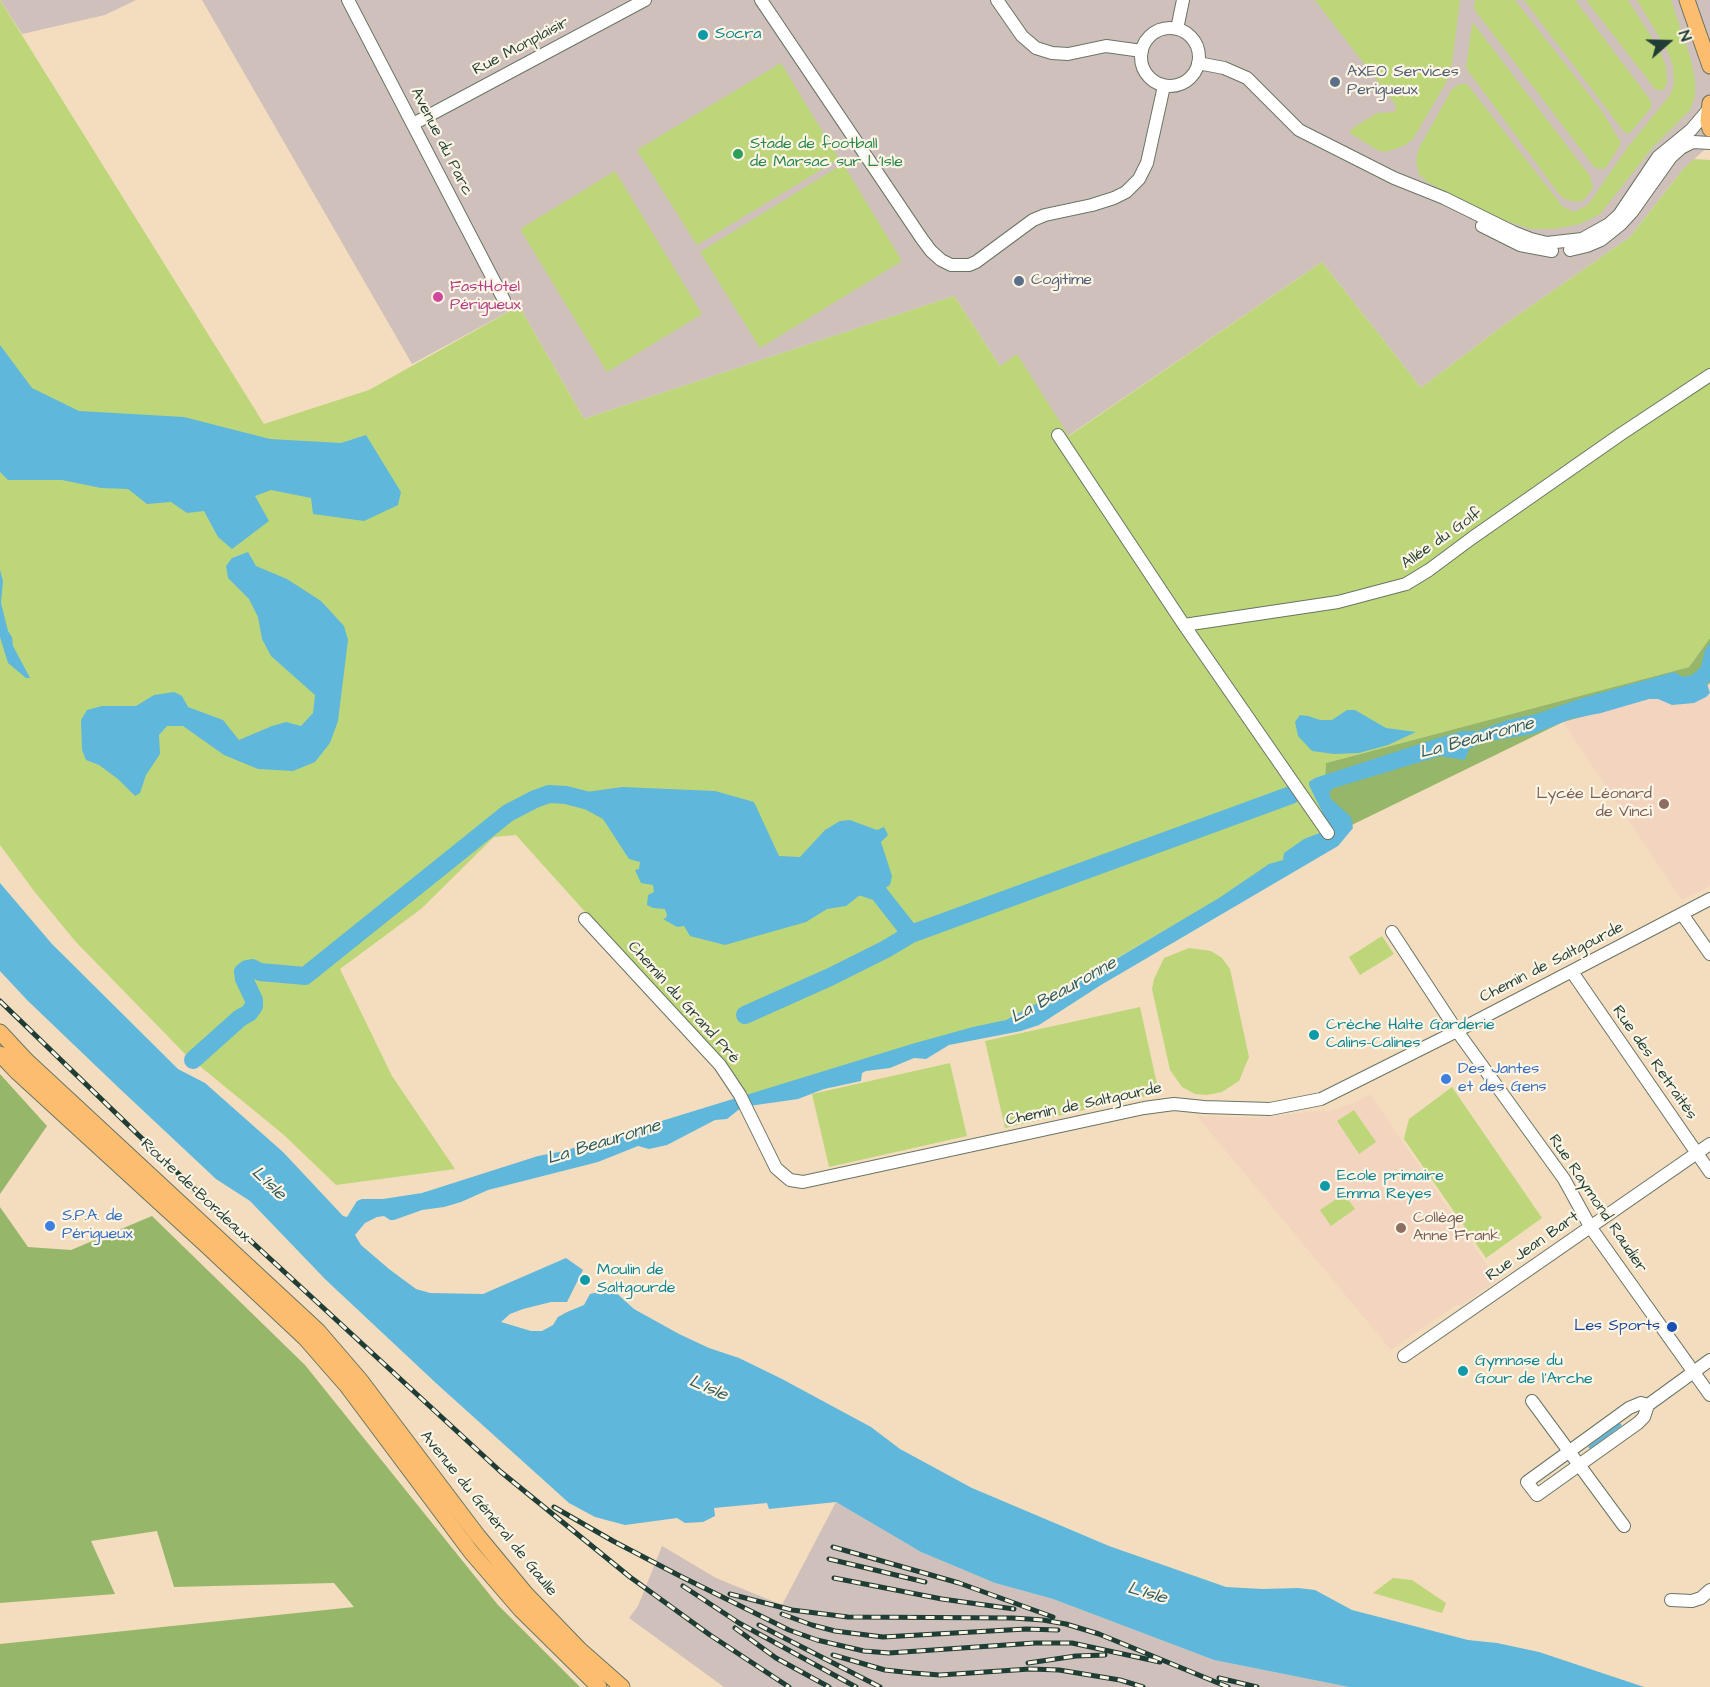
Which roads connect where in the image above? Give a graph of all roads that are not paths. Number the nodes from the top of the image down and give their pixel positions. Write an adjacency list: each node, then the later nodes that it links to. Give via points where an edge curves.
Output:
1 (348, 0): 15 (street, Avenue du Parc)
2 (645, 0): 15 (street, Rue Monplaisir)
3 (760, 0): 13 (street, via 926,245 951,265 976,262 1033,220 1092,206 1126,192 1147,163)
4 (997, 0): 10 (street, via 1022,36 1036,48 1068,54 1106,46)
5 (1183, 0): 8 (street)
6 (1687, 0): 12 (main road)
7 (1693, 0): 9 (main road)
8 (1178, 29): 10 (street, via 1168,28 1151,35); 11 (street, via 1197,46)
9 (1710, 33)
10 (1142, 51): 13 (street, via 1143,69)
11 (1198, 63): 13 (street, via 1190,79); 18 (street, via 1246,78 1299,130)
12 (1710, 66)
13 (1164, 86)
14 (1709, 106): 16 (main road); 18 (street, via 1691,130 1658,157 1619,215 1593,234 1572,242 1531,239)
15 (413, 124): 19 (street, Avenue du Parc)
16 (1710, 129)
17 (1710, 142): 18 (street, via 1693,142 1671,157 1632,212 1611,233 1587,246 1567,250 1520,245)
18 (1394, 178)
19 (504, 300)
20 (1710, 375): 22 (street, Allée du Golf, via 1406,584 1338,602)
21 (1058, 435): 22 (street)
22 (1184, 625): 23 (street)
23 (1328, 832)
24 (1710, 899): 25 (street, Chemin de Saltgourde)
25 (1682, 914): 28 (street); 29 (street, Chemin de Saltgourde)
26 (585, 919): 33 (street, Chemin du Grand Pré, via 720,1065)
27 (1392, 932): 30 (street, Rue Raymond Raudier)
28 (1710, 954)
29 (1572, 972): 30 (street, Chemin de Saltgourde); 35 (street, Rue des Retraités)
30 (1457, 1031): 33 (street, Chemin de Saltgourde, via 1321,1099 1270,1109 1174,1104 1144,1108 803,1182 790,1180 776,1168); 37 (street, Rue Raymond Raudier, via 1564,1179)
31 (0, 1032): 41 (main road, Route de Bordeaux, via 318,1331)
32 (0, 1054): 41 (main road, Route de Bordeaux)
33 (748, 1112)
34 (1710, 1144): 35 (street, Rue Jean Bart)
35 (1697, 1153): 36 (street, Rue des Retraités); 37 (street, Rue Jean Bart)
36 (1710, 1172)
37 (1591, 1228): 38 (street, Rue Jean Bart); 40 (street, Rue Raymond Raudier)
38 (1404, 1356)
39 (1710, 1360): 40 (street)
40 (1693, 1372): 42 (street, Rue Raymond Raudier); 44 (street)
41 (354, 1384): 52 (main road, Avenue du Général de Gaulle, via 471,1552 521,1610); 53 (main road, Avenue du Général de Gaulle, via 526,1594 579,1650)
42 (1710, 1395)
43 (1532, 1401): 47 (street)
44 (1648, 1405): 45 (street, via 1641,1403); 46 (street)
45 (1628, 1409): 46 (street, via 1628,1420); 47 (street)
46 (1638, 1423): 48 (street)
47 (1569, 1452): 48 (street); 48 (street, via 1527,1482 1537,1495)
48 (1579, 1465): 49 (street)
49 (1624, 1526)
50 (1710, 1590): 51 (street, via 1701,1598)
51 (1671, 1600)
52 (599, 1687)
53 (622, 1687)

